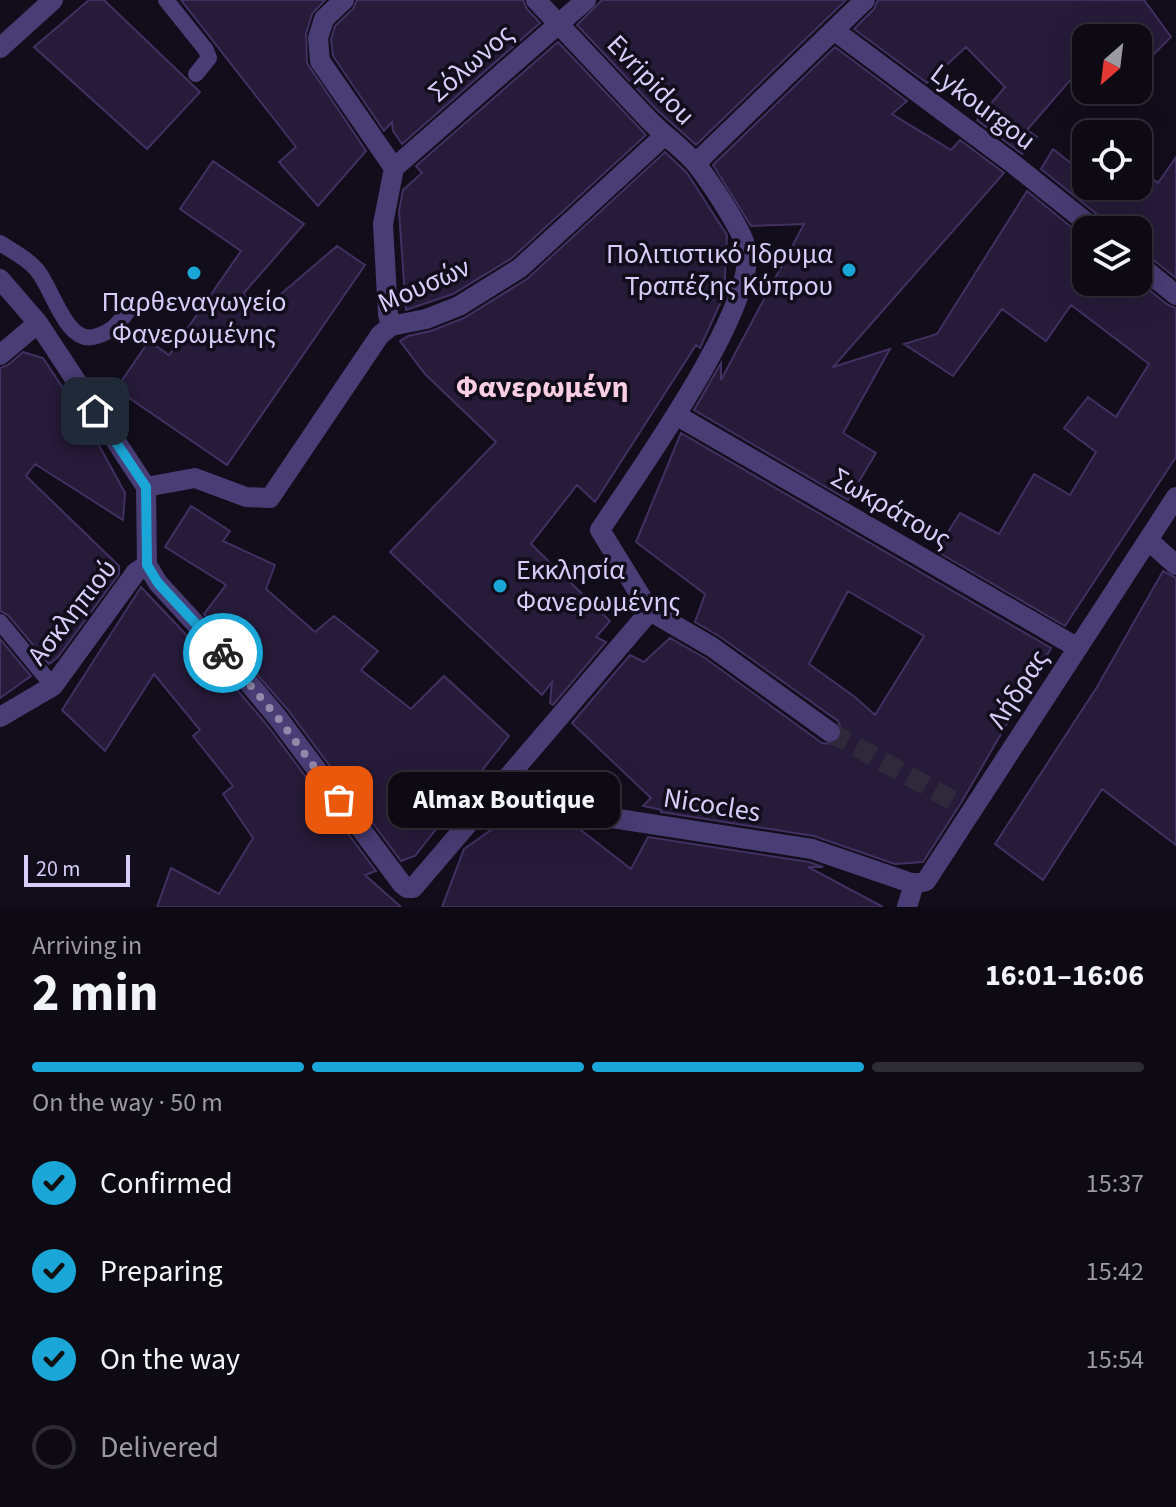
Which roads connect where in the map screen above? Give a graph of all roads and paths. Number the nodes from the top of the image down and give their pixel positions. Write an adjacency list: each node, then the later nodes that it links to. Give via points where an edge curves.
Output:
1 (53, 0): 9 (street)
2 (166, 0): 10 (lane, via 209,58)
3 (344, 0): 13 (street, via 324,19 318,38 320,61)
4 (536, 0): 7 (street, Evripidou)
5 (586, 0): 7 (street, Σόλωνος)
6 (865, 0): 8 (street)
7 (558, 24): 11 (street, Evripidou); 13 (street, Σόλωνος)
8 (835, 31): 12 (street); 14 (street, Lykourgou)
9 (0, 48)
10 (196, 74)
11 (664, 136): 12 (street, Evripidou); 21 (street, Μουσών, via 520,268 459,306)
12 (696, 163): 23 (street, Evripidou, via 739,231 747,249 746,273 730,322)
13 (394, 168): 21 (street, via 383,224)
14 (1078, 216)
15 (0, 243): 19 (lane, via 37,270 71,331 87,339 102,335 115,329)
16 (1152, 275): 18 (street)
17 (0, 279): 20 (street)
18 (1176, 295)
19 (127, 312)
20 (38, 323): 22 (street); 24 (street)
21 (391, 326): 24 (street, Μουσών, via 270,498 246,497 195,478)
22 (0, 355)
23 (676, 415): 29 (street, Evripidou, via 600,530); 31 (street, Σωκράτους)
24 (146, 487): 27 (street)
25 (1176, 497): 26 (street, Λήδρας)
26 (1148, 540): 28 (street); 31 (street, Λήδρας)
27 (147, 565): 32 (street, Ασκληπιού, via 136,572); 37 (street, via 278,718)
28 (1176, 565)
29 (650, 611): 34 (street, via 712,647); 35 (street)
30 (0, 622): 32 (lane)
31 (1078, 648): 36 (street, Λήδρας, via 966,807 926,881)
32 (53, 686): 33 (street, Ασκληπιού)
33 (0, 717)
34 (830, 732)
35 (499, 789): 36 (street, Nicocles, via 580,813 812,849); 37 (street)
36 (914, 884): 38 (street, Λήδρας)
37 (415, 898)
38 (907, 907)

